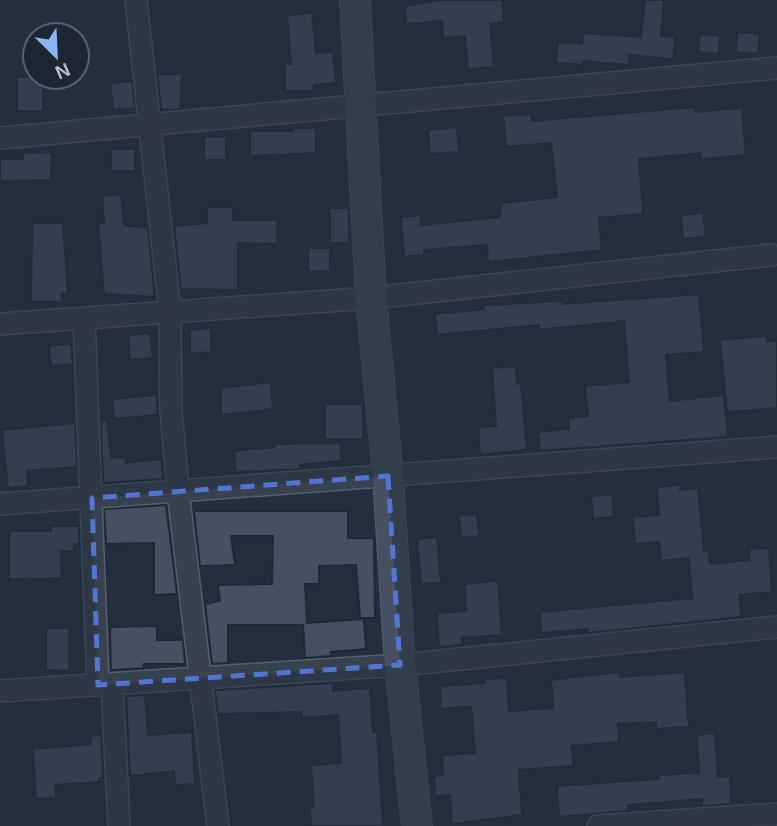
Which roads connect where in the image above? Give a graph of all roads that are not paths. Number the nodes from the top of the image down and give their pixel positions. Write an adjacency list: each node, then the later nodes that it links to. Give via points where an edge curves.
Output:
1 (136, 0): 5 (street)
2 (355, 0): 4 (street)
3 (777, 68): 4 (street)
4 (363, 107): 5 (street); 8 (street)
5 (150, 125): 6 (street); 9 (street)
6 (0, 138)
7 (771, 255): 8 (street)
8 (371, 298): 9 (street); 13 (street)
9 (170, 312): 10 (street); 14 (street, via 170,411)
10 (85, 318): 11 (street); 15 (street)
11 (0, 324)
12 (777, 447): 13 (street)
13 (388, 476): 14 (street); 18 (street)
14 (178, 491): 15 (street); 19 (street)
15 (92, 498): 16 (street); 20 (street)
16 (0, 504)
17 (777, 627): 18 (street)
18 (400, 665): 19 (street); 25 (street)
19 (199, 678): 20 (street); 24 (street)
20 (105, 684): 21 (street); 23 (street)
21 (0, 691)
22 (777, 814): 26 (street)
23 (119, 826)
24 (218, 826)
25 (417, 826)
26 (598, 826)

